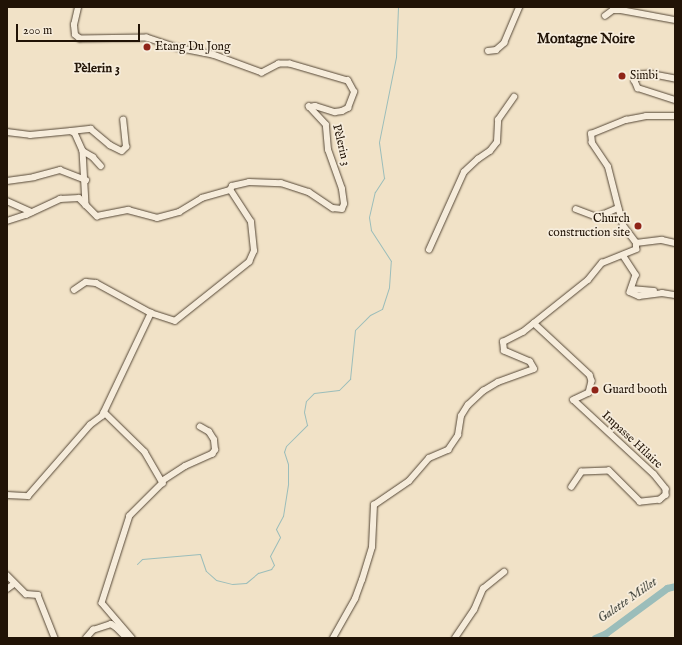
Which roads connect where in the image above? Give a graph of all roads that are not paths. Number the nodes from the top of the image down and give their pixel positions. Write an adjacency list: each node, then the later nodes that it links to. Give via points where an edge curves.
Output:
1 (78, 7): 17 (street, Pèlerin 3, via 74,25 75,35 80,39 147,38 177,48 213,55 262,73 279,64 290,64 348,81 354,92 348,108 335,112 315,106 309,107 326,125 328,150 342,189 342,209 333,208 309,192 281,182 249,182 232,186)
2 (519, 7): 5 (street, via 504,42 496,50)
3 (605, 16): 4 (street, via 613,10 621,10)
4 (675, 20)
5 (488, 51)
6 (675, 79): 8 (street, via 650,74 640,75 635,81 638,88)
7 (514, 97): 26 (street, via 498,120 497,142 464,172)
8 (675, 100)
9 (675, 116): 20 (street, via 646,116 626,120 591,134 592,143 608,167)
10 (123, 120): 11 (street, via 126,147 122,151 110,145 91,129)
11 (71, 131): 12 (street, via 30,135); 13 (street, via 77,136)
12 (7, 132)
13 (83, 151): 14 (street); 15 (street)
14 (101, 166)
15 (86, 180): 16 (street, via 60,170); 19 (street)
16 (7, 181)
17 (230, 190): 19 (street, via 202,198 179,212 157,218 128,210 97,216); 32 (street, via 251,222 254,251 249,262 175,321)
18 (7, 201): 22 (street)
19 (86, 205): 22 (street, via 79,198 60,199)
20 (618, 208): 21 (street, via 597,217); 24 (street, via 623,226)
21 (576, 209)
22 (32, 212): 23 (street)
23 (7, 221)
24 (636, 243): 25 (street, via 662,240); 27 (street, via 632,252)
25 (675, 243)
26 (429, 250)
27 (623, 255): 28 (street, via 636,275); 33 (street, via 612,257 602,263 588,280)
28 (631, 289): 30 (street); 31 (street, via 630,292 639,296 662,293)
29 (74, 290): 32 (street, via 86,282 96,283)
30 (658, 292)
31 (675, 295)
32 (151, 313): 34 (street)
33 (534, 323): 37 (street, Impasse Hilaire, via 590,375 592,380 589,393 574,400 654,474 666,489 666,495 660,500 640,502 609,471 582,472); 47 (street, via 503,342 502,346 510,355 530,362 534,366 532,372 498,382 483,391 468,405 461,416 458,435 448,450 429,458 409,481 374,505 372,548 355,599)
34 (104, 412): 36 (street, via 145,452); 38 (street, via 28,496)
35 (200, 427): 36 (street, via 209,432 214,440 215,450)
36 (162, 481): 46 (street, via 159,489 130,516 102,603)
37 (572, 487)
38 (7, 496)
39 (504, 572): 48 (street, via 483,589 474,610)
40 (7, 576): 41 (street)
41 (14, 584): 42 (street); 43 (street, via 26,594 38,595)
42 (7, 589)
43 (55, 638)
44 (86, 638): 45 (street, via 94,630 110,624 116,626)
45 (128, 638)
46 (132, 638)
47 (333, 638)
48 (455, 638)

